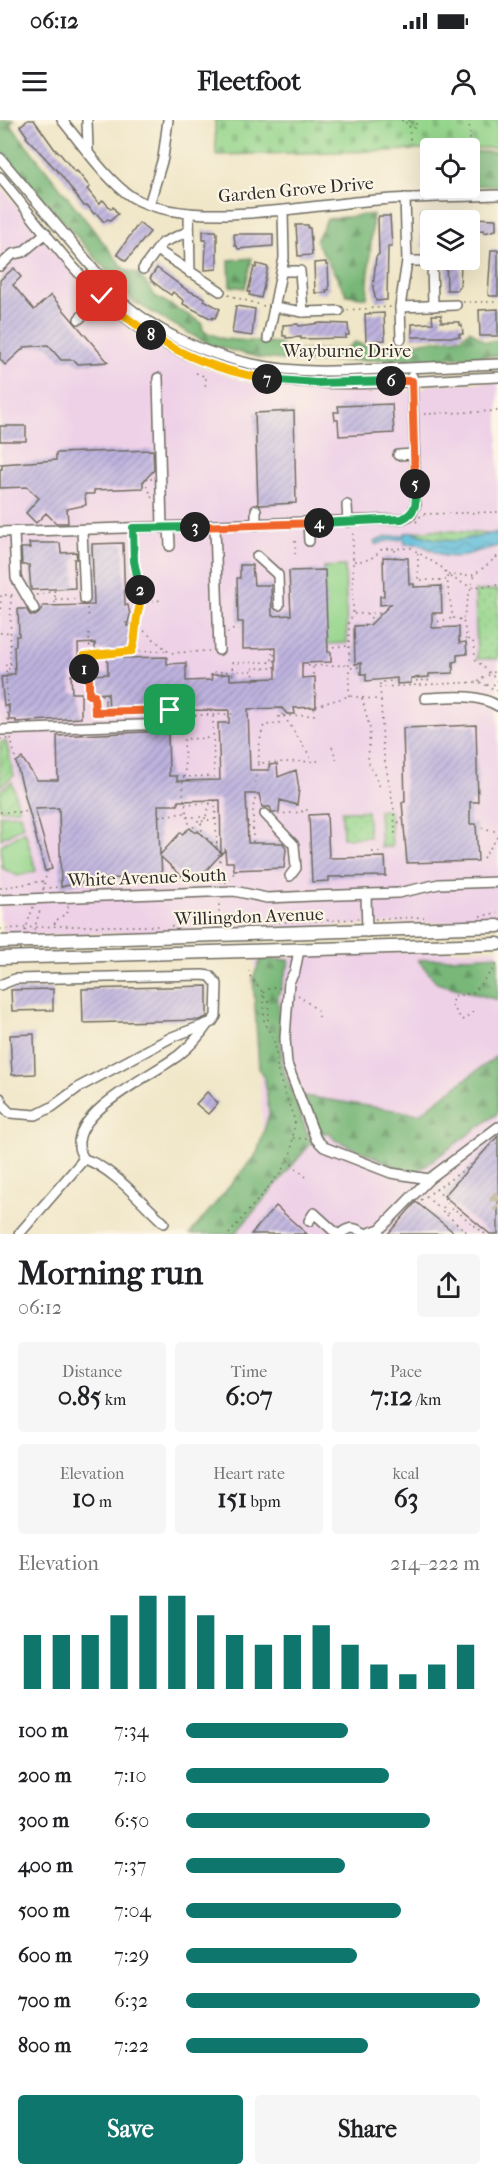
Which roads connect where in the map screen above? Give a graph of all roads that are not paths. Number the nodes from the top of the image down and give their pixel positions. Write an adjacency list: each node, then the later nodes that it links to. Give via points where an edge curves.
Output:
1 (62, 120): 4 (street, Garden Grove Drive)
2 (87, 120): 4 (street)
3 (168, 120): 9 (street, via 163,158)
4 (88, 150): 9 (street, Garden Grove Drive, via 124,191)
5 (0, 158): 20 (street, Wayburne Drive)
6 (0, 177): 13 (street, Wayburne Drive)
7 (498, 195): 8 (street, Garden Grove Drive)
8 (405, 198): 10 (street, Garden Grove Drive); 15 (street)
9 (149, 205): 11 (street, Garden Grove Drive)
10 (283, 211): 11 (street, Garden Grove Drive); 18 (street)
11 (189, 213): 12 (street)
12 (189, 231): 14 (street, via 162,243); 19 (street)
13 (46, 233): 16 (street); 22 (street, Wayburne Drive)
14 (158, 250): 17 (street); 19 (street)
15 (407, 261): 24 (street, via 432,261); 26 (street)
16 (0, 266)
17 (143, 269)
18 (282, 271): 25 (street); 28 (street, via 300,271)
19 (190, 273): 21 (street)
20 (109, 289): 22 (street); 33 (street, Wayburne Drive, via 137,314 166,332 203,350 247,363 299,371)
21 (220, 291)
22 (102, 296): 29 (street); 36 (street, Wayburne Drive, via 156,339 240,374 296,383)
23 (456, 305): 24 (street)
24 (433, 306): 26 (street)
25 (271, 307): 28 (street); 30 (street)
26 (400, 307): 31 (street)
27 (339, 311): 28 (street)
28 (303, 312)
29 (79, 319)
30 (268, 338)
31 (401, 339)
32 (498, 364): 33 (street, Wayburne Drive)
33 (411, 368): 36 (street)
34 (498, 377): 36 (street, Wayburne Drive)
35 (158, 378): 45 (street, via 156,479)
36 (412, 381): 37 (street)
37 (414, 454): 38 (street); 42 (street, via 416,504 411,515)
38 (398, 455)
39 (347, 505): 42 (street)
40 (256, 510): 43 (street)
41 (308, 523): 42 (street); 43 (street); 49 (street)
42 (351, 524)
43 (256, 525): 44 (street)
44 (215, 526): 45 (street); 55 (street, via 219,637)
45 (165, 528): 46 (street); 50 (street)
46 (82, 530): 48 (street); 52 (street)
47 (0, 532): 48 (street)
48 (14, 532): 54 (street, via 16,578)
49 (309, 541)
50 (170, 546)
51 (256, 556): 53 (street, via 278,576)
52 (85, 599)
53 (279, 605)
54 (34, 609)
55 (216, 651)
56 (425, 698): 57 (street, via 472,697)
57 (498, 706)
58 (168, 724): 59 (street)
59 (4, 727)
60 (265, 814): 61 (street, via 294,845 296,868)
61 (290, 876)
62 (498, 882): 63 (street, White Avenue South, via 440,884 398,893)
63 (366, 894): 64 (street, White Avenue South, via 267,898 234,891); 66 (street)
64 (0, 900)
65 (498, 926): 66 (main road, Willingdon Avenue)
66 (367, 932): 67 (main road, Willingdon Avenue)
67 (0, 942)
68 (498, 944): 69 (main road, Willingdon Avenue)
69 (299, 950): 70 (main road, Willingdon Avenue); 76 (street, via 295,971 288,982 287,1064 316,1139 337,1153 392,1173)
70 (0, 958)
71 (0, 985): 72 (street, via 15,979 210,976 217,984 216,1016)
72 (207, 1025): 73 (street, via 172,1037 36,1115 10,1113); 75 (street, via 198,1040 179,1055 94,1113 79,1144)
73 (0, 1098)
74 (498, 1127): 76 (street)
75 (84, 1159): 78 (street, via 118,1181); 79 (street)
76 (429, 1179): 81 (street, via 380,1229)
77 (309, 1221): 80 (street, via 314,1214)
78 (164, 1223)
79 (19, 1234)
80 (338, 1234): 81 (street, via 348,1228)
81 (366, 1234)

